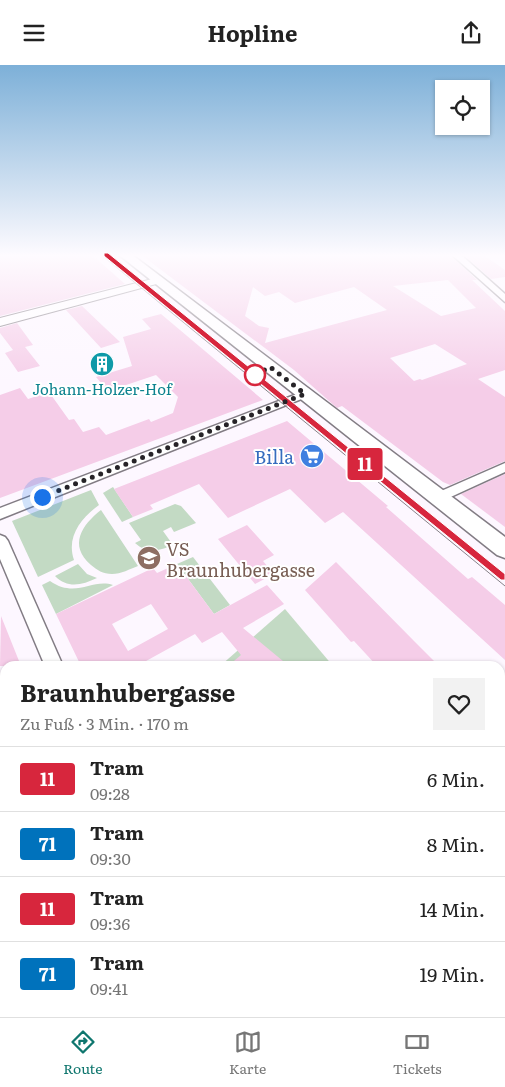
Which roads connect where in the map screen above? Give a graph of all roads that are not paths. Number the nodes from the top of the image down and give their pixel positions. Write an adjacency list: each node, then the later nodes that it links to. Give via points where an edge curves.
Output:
1 (90, 298): 3 (street)
2 (179, 298): 4 (main road)
3 (0, 322)
4 (305, 394): 6 (main road); 7 (street)
5 (505, 467): 6 (street)
6 (437, 498): 9 (main road)
7 (0, 514)
8 (0, 541): 10 (street)
9 (505, 549)
10 (52, 661)

